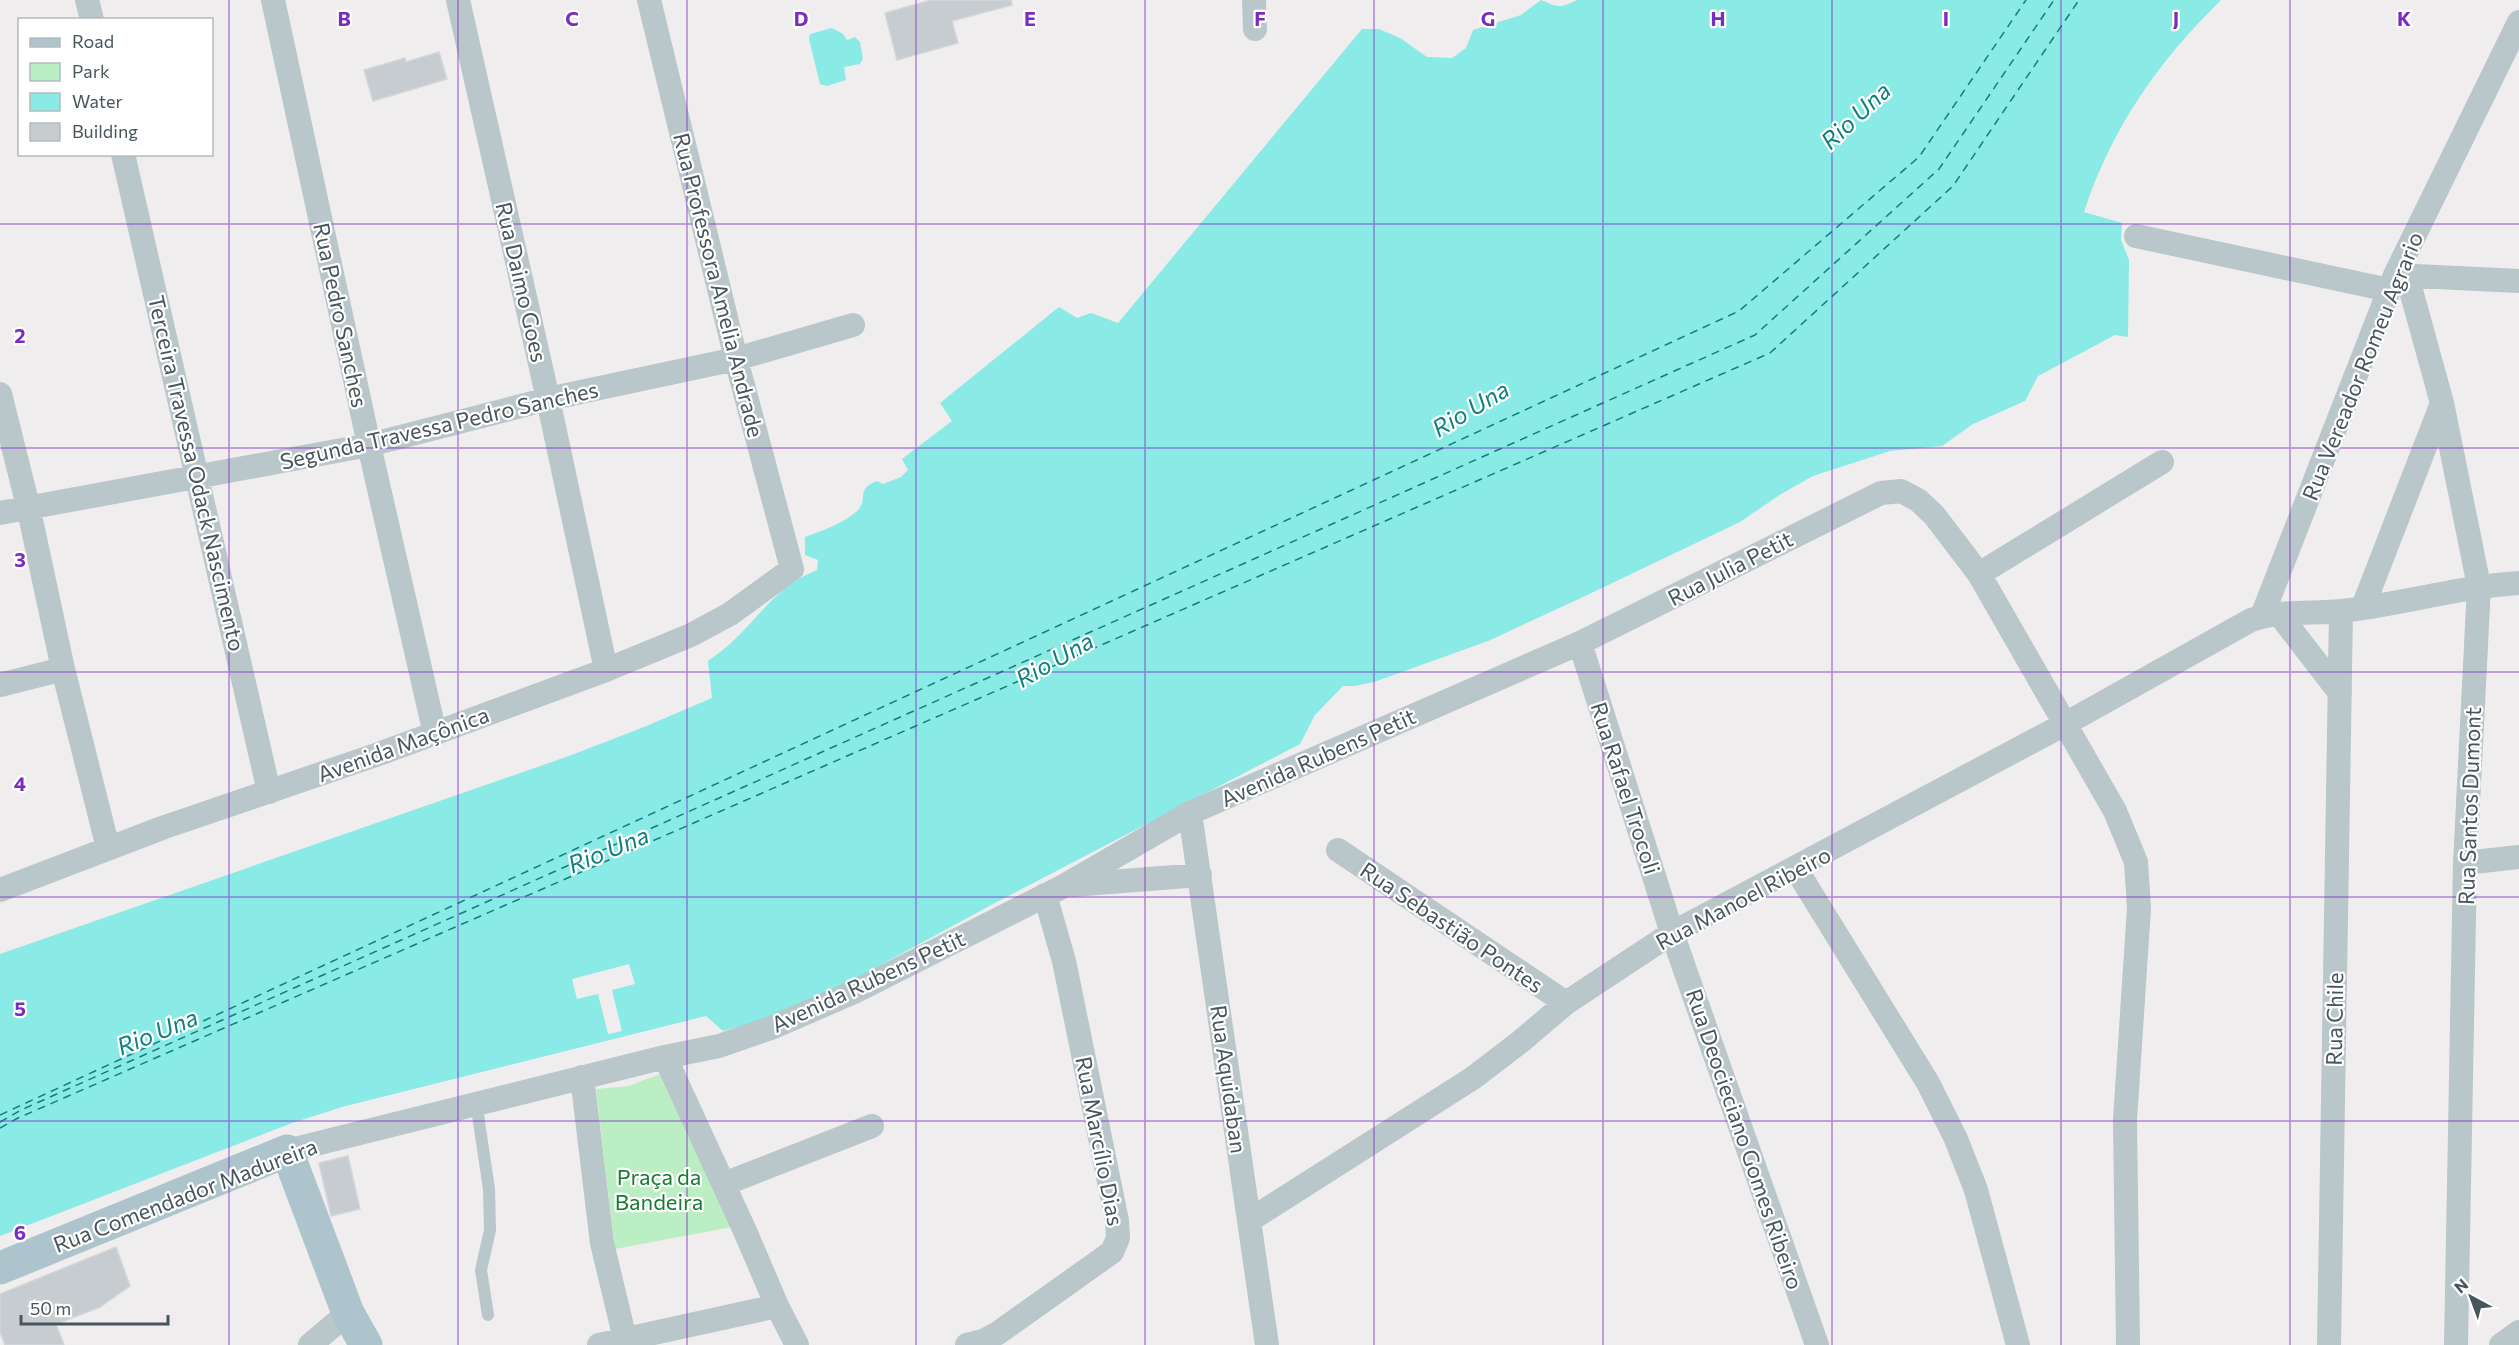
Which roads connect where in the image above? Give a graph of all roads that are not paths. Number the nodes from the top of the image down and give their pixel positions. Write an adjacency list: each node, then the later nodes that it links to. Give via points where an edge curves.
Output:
1 (87, 0): 6 (street)
2 (273, 0): 18 (street, Rua Pedro Sanches)
3 (458, 0): 16 (street, Rua Daimo Goes)
4 (649, 0): 14 (street, Rua Professora Amelia Andrade)
5 (1254, 0): 8 (street)
6 (92, 18)
7 (2519, 22): 11 (street, Rua Vereador Romeu Agrario)
8 (1255, 29)
9 (123, 156): 20 (street, Terceira Travessa Odack Nascimento)
10 (2136, 236): 11 (street)
11 (2397, 281): 12 (street); 17 (street, Rua Santos Dumont); 28 (street, Rua Vereador Romeu Agrario)
12 (2519, 281)
13 (853, 326): 14 (street, Segunda Travessa Pedro Sanches)
14 (736, 359): 16 (street, Segunda Travessa Pedro Sanches); 23 (street, Rua Professora Amelia Andrade)
15 (0, 394): 21 (street)
16 (548, 399): 18 (street, Segunda Travessa Pedro Sanches); 31 (street, Rua Daimo Goes)
17 (2442, 403): 26 (street, Rua Santos Dumont); 27 (street)
18 (369, 445): 20 (street, Segunda Travessa Pedro Sanches); 35 (street, Rua Pedro Sanches)
19 (2162, 462): 24 (street)
20 (198, 476): 21 (street, Segunda Travessa Pedro Sanches); 36 (street, Terceira Travessa Odack Nascimento)
21 (28, 506): 22 (street, Segunda Travessa Pedro Sanches); 30 (street)
22 (0, 513)
23 (792, 569): 31 (street, Avenida Maçônica, via 730,614 691,635)
24 (1979, 574): 29 (street, Rua Julia Petit, via 1918,500 1902,491 1881,493); 34 (street)
25 (2519, 583): 26 (street)
26 (2479, 586): 27 (street); 41 (street, Rua Santos Dumont)
27 (2352, 609): 28 (street); 33 (street, Rua Chile)
28 (2270, 615): 33 (street); 34 (street, Rua Manoel Ribeiro, via 2214,639)
29 (1580, 643): 37 (street, Avenida Rubens Petit); 46 (street, Rua Rafael Trocoli)
30 (63, 669): 32 (street); 38 (street)
31 (606, 670): 35 (street, Avenida Maçônica)
32 (0, 685)
33 (2340, 693): 70 (street, Rua Chile)
34 (2065, 724): 42 (street, Rua Manoel Ribeiro); 69 (street, via 2115,812 2128,841 2138,880 2125,1120)
35 (435, 734): 36 (street, Avenida Maçônica)
36 (269, 792): 38 (street, Avenida Maçônica)
37 (1190, 813): 43 (street, Rua Aquidaban); 45 (street, Avenida Rubens Petit)
38 (108, 848): 44 (street, Avenida Maçônica)
39 (1338, 850): 47 (street, Rua Sebastião Pontes)
40 (2519, 856): 41 (street)
41 (2466, 864): 71 (street, Rua Santos Dumont)
42 (1796, 869): 46 (street, Rua Manoel Ribeiro); 68 (street, via 1928,1083 1956,1138 1976,1190)
43 (1200, 875): 45 (street, Avenida Rubens Petit); 54 (street, Rua Aquidaban)
44 (0, 890)
45 (1054, 890): 48 (street, Avenida Rubens Petit, via 854,992 771,1028 719,1046); 65 (street, Rua Marcílio Dias, via 1064,961 1118,1238 1112,1252 1101,1261 998,1333)
46 (1672, 933): 47 (street, Rua Manoel Ribeiro); 67 (street, Rua Deocieciano Gomes Ribeiro)
47 (1566, 1003): 54 (street, Rua Manoel Ribeiro, via 1473,1078)
48 (665, 1057): 49 (street); 53 (street)
49 (582, 1077): 50 (street, Rua Comendador Madureira); 60 (street, via 602,1243)
50 (476, 1102): 52 (street, Rua Comendador Madureira); 58 (lane, via 489,1189 490,1230 481,1270)
51 (872, 1126): 53 (street)
52 (287, 1150): 55 (main road, Rua Comendador Madureira); 57 (main road)
53 (724, 1184): 56 (street)
54 (1250, 1220): 66 (street, Rua Aquidaban)
55 (0, 1268)
56 (777, 1306): 60 (street); 64 (street)
57 (348, 1313): 61 (street); 62 (main road)
58 (488, 1315)
59 (2519, 1332): 72 (street)
60 (625, 1339): 63 (street)
61 (310, 1345)
62 (366, 1345)
63 (599, 1345)
64 (797, 1345)
65 (967, 1345)
66 (1267, 1345)
67 (1817, 1345)
68 (2018, 1345)
69 (2128, 1345)
70 (2329, 1345)
71 (2456, 1345)
72 (2501, 1345)

